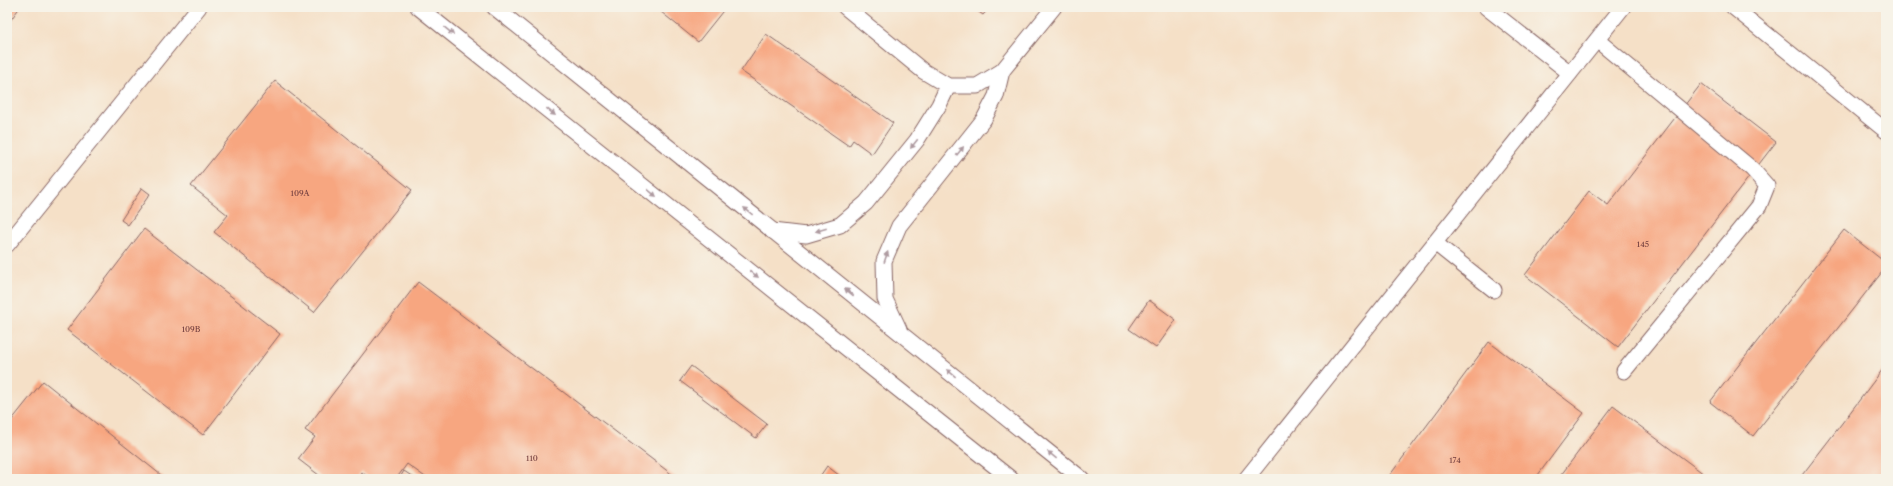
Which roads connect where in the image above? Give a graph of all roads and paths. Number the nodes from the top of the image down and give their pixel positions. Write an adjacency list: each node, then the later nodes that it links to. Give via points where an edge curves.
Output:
1 (199, 7): 16 (lane)
2 (418, 7): 20 (lane, one-way to 20)
3 (494, 7): 14 (lane, one-way to 3)
4 (845, 7): 12 (lane, via 923,71)
5 (1054, 7): 10 (lane)
6 (1486, 7): 11 (lane)
7 (1623, 7): 9 (lane)
8 (1733, 7): 13 (lane)
9 (1597, 40): 11 (lane); 19 (lane, via 1752,169 1767,186 1759,206)
10 (1002, 71): 12 (lane, via 977,86); 18 (lane, one-way to 10, via 885,299 884,261 899,226 984,120 996,96)
11 (1570, 73): 15 (lane)
12 (948, 86): 14 (lane, one-way to 14, via 917,140 866,203 840,225 806,235)
13 (1886, 131)
14 (772, 231): 18 (lane, one-way to 14)
15 (1435, 243): 17 (lane); 22 (lane)
16 (7, 245)
17 (1494, 290)
18 (901, 334): 21 (lane, one-way to 18)
19 (1624, 371)
20 (1011, 479)
21 (1082, 479)
22 (1246, 479)

